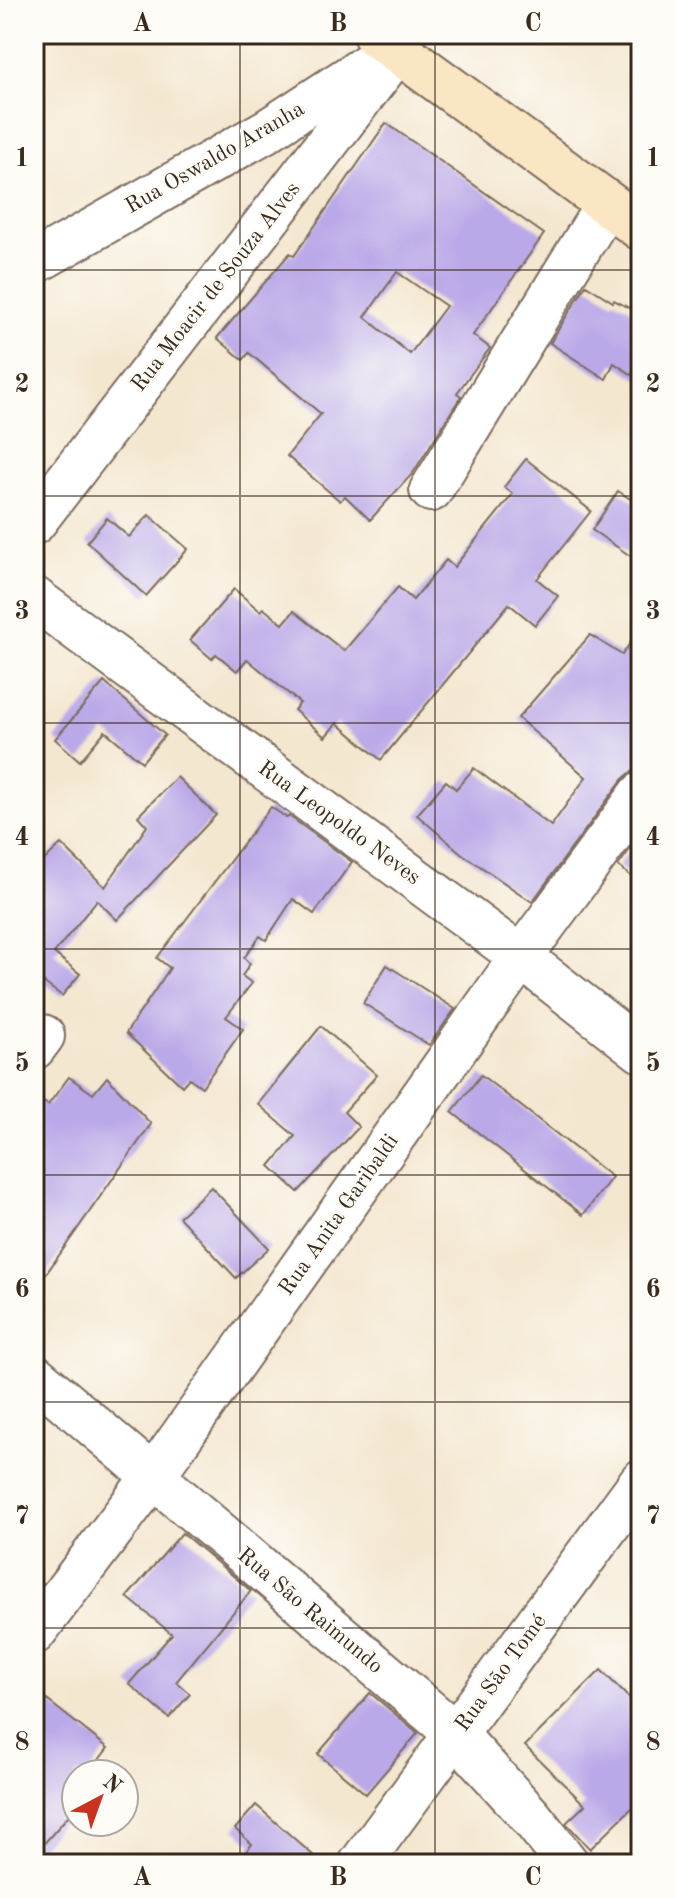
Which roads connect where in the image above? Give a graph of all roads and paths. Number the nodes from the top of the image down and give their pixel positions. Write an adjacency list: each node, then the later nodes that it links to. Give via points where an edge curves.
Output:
1 (389, 44): 2 (street); 3 (street, Rua Oswaldo Aranha, via 268,130); 5 (street, Rua Moacir de Souza Alves)
2 (624, 216): 4 (street)
3 (34, 263)
4 (431, 490)
5 (34, 523)
6 (34, 598): 8 (street, Rua Leopoldo Neves)
7 (641, 794): 8 (street, Rua Anita Garibaldi)
8 (521, 957): 9 (street, Rua Leopoldo Neves); 11 (street, Rua Anita Garibaldi)
9 (641, 1051)
10 (34, 1375): 11 (street, Rua São Raimundo)
11 (152, 1478): 13 (street, Rua Anita Garibaldi); 14 (street, Rua São Raimundo)
12 (641, 1481): 14 (street, Rua São Tomé)
13 (34, 1633)
14 (456, 1734): 15 (street, Rua São Tomé); 16 (street, Rua São Raimundo)
15 (360, 1864)
16 (568, 1864)

